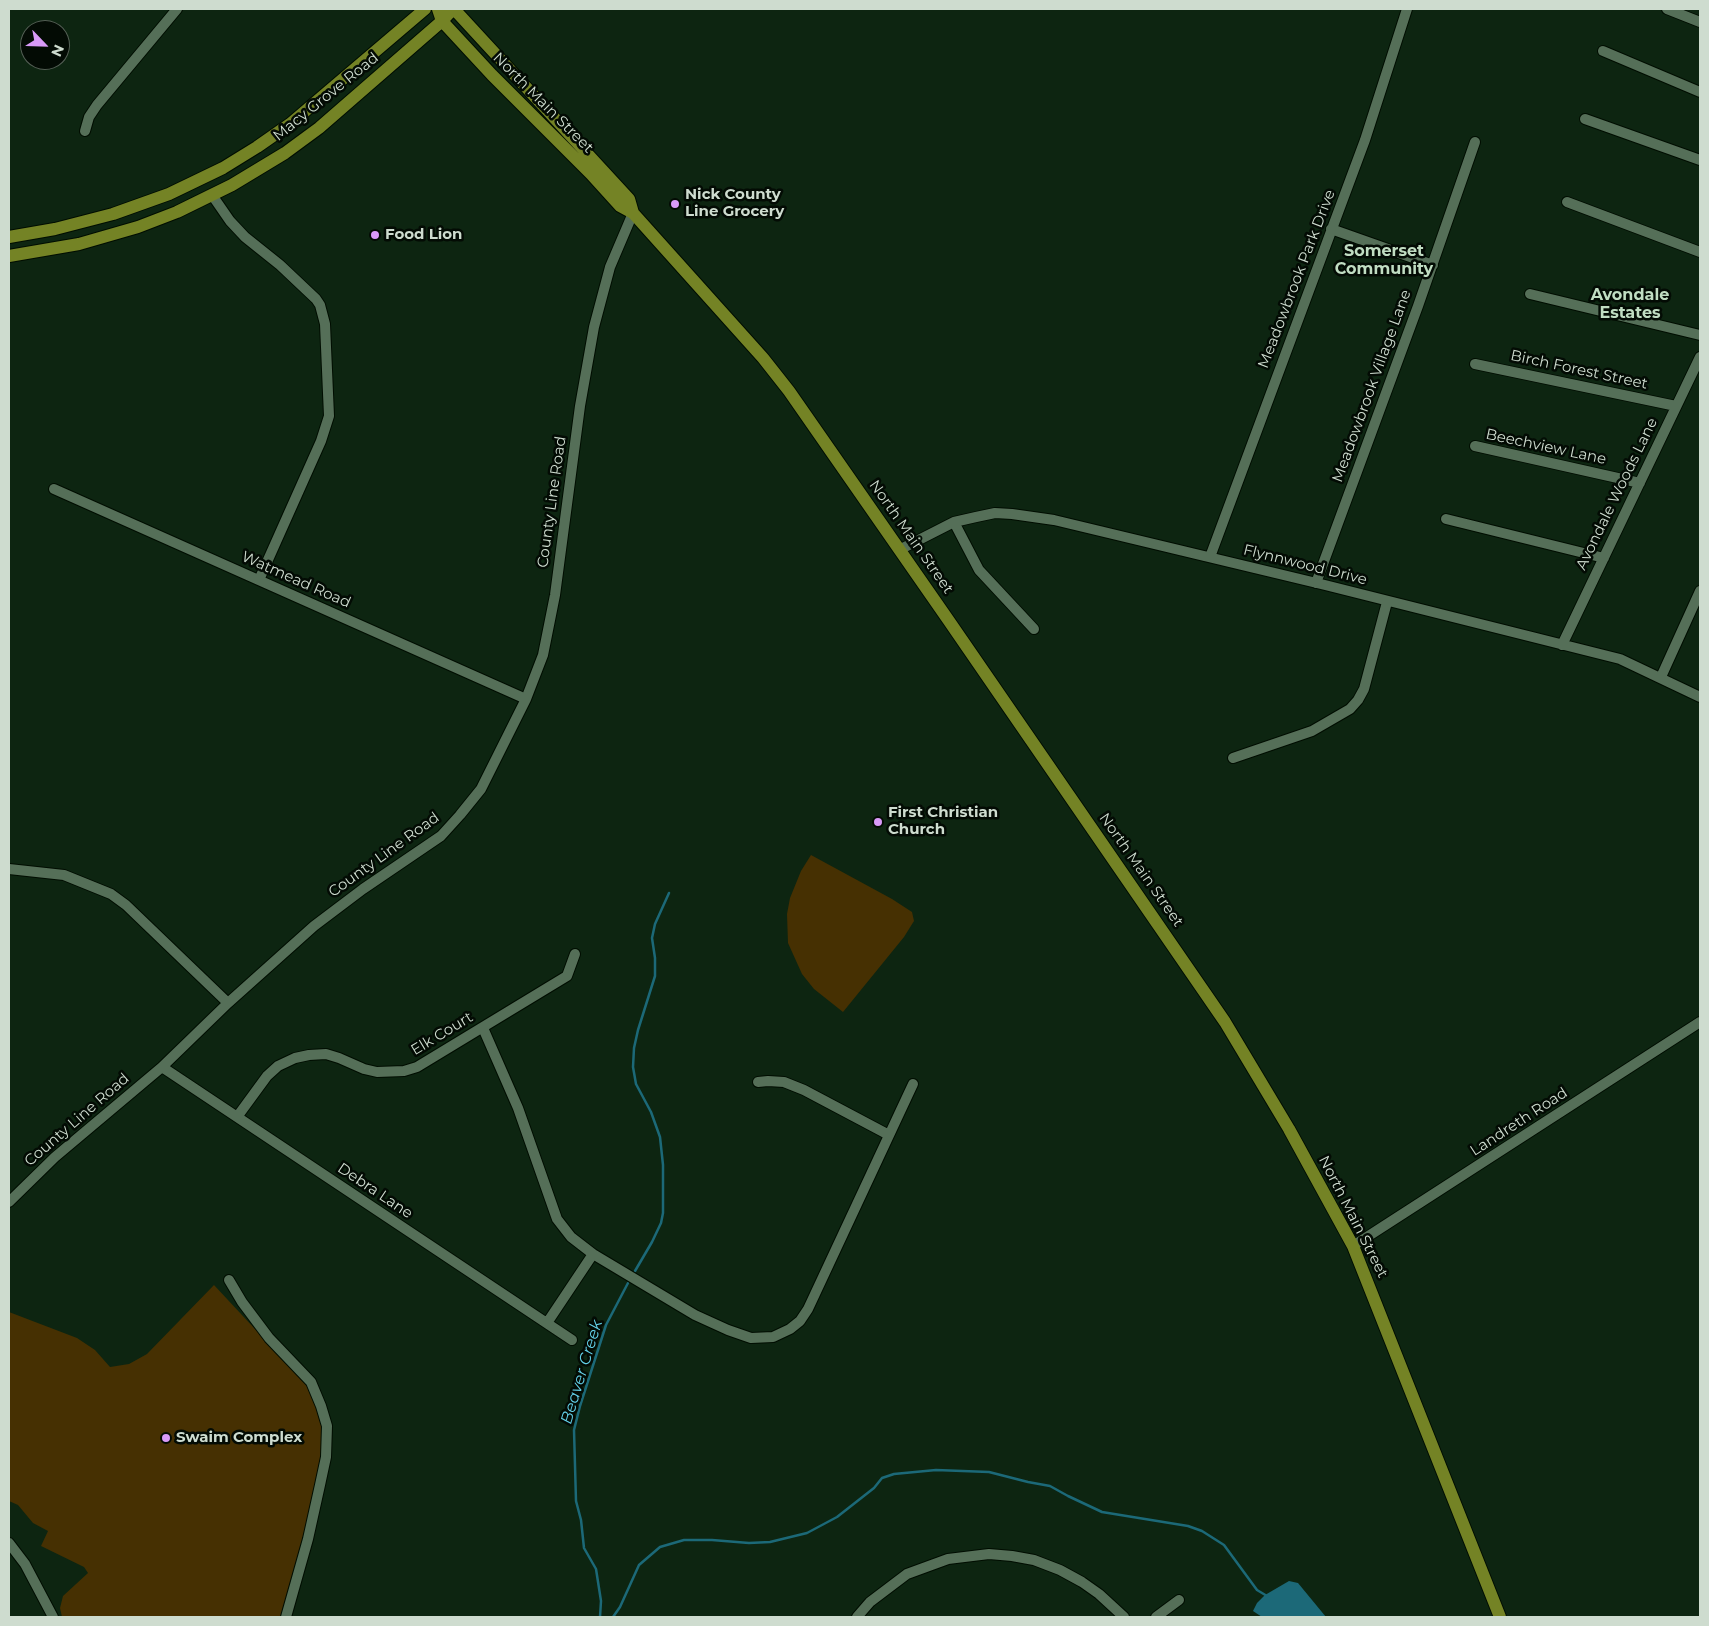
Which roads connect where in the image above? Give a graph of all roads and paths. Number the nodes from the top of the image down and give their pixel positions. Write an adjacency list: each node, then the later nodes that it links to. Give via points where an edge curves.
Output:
1 (177, 9): 12 (street, via 97,105)
2 (425, 9): 19 (main road, Macy Grove Road, via 290,124 223,168 169,194 112,214 61,228)
3 (438, 9): 7 (main road, North Main Street)
4 (453, 9): 7 (main road, Macy Grove Road); 17 (main road, North Main Street, via 629,199)
5 (1407, 9): 18 (street, Meadowbrook Park Drive, via 1366,140)
6 (1667, 9): 8 (street)
7 (442, 22): 15 (main road, Macy Grove Road, via 319,128 268,164); 17 (main road, North Main Street, via 620,206)
8 (1700, 22)
9 (1603, 50): 10 (street)
10 (1700, 92)
11 (1585, 119): 14 (street)
12 (85, 131)
13 (1475, 142): 22 (street, Meadowbrook Village Lane)
14 (1700, 160)
15 (212, 195): 21 (main road, Macy Grove Road, via 164,217 112,235); 36 (street, via 245,237 316,298 324,316 329,416)
16 (1567, 202): 20 (street)
17 (633, 213): 33 (main road, North Main Street, via 776,374); 44 (street, County Line Road, via 610,267 597,312 580,406 550,625 543,655)
18 (1331, 229): 22 (street); 34 (street, Meadowbrook Park Drive)
19 (9, 236)
20 (1700, 252)
21 (9, 256)
22 (1433, 265): 37 (street, Meadowbrook Village Lane)
23 (1530, 294): 24 (street)
24 (1700, 334)
25 (1700, 357): 27 (street, Avondale Woods Lane)
26 (1475, 364): 27 (street, Birch Forest Street)
27 (1676, 406): 29 (street, Avondale Woods Lane)
28 (1475, 446): 29 (street, Beechview Lane)
29 (1640, 483): 35 (street, Avondale Woods Lane)
30 (54, 489): 36 (street, Watmead Road)
31 (1446, 519): 35 (street)
32 (954, 522): 33 (street, Flynnwood Drive); 34 (street, Flynnwood Drive, via 995,513 1031,515); 40 (street, via 979,570)
33 (899, 550): 57 (main road, North Main Street, via 1225,1022)
34 (1210, 558): 37 (street, Flynnwood Drive)
35 (1604, 558): 41 (street, Avondale Woods Lane)
36 (259, 580): 44 (street, Watmead Road)
37 (1316, 583): 39 (street, Flynnwood Drive)
38 (1700, 591): 42 (street)
39 (1387, 602): 41 (street, Flynnwood Drive); 45 (street, via 1364,689 1350,709 1312,731)
40 (1034, 629)
41 (1562, 645): 42 (street, Flynnwood Drive, via 1620,659)
42 (1661, 677): 43 (street, Flynnwood Drive)
43 (1700, 697)
44 (526, 699): 48 (street, County Line Road, via 481,789 440,836 314,926)
45 (1233, 758)
46 (9, 869): 48 (street, via 64,875 111,894)
47 (575, 954): 50 (street, Elk Court, via 567,976)
48 (228, 1003): 51 (street, County Line Road)
49 (1700, 1022): 57 (street, Landreth Road)
50 (482, 1028): 54 (street, Elk Court, via 417,1067 404,1071 371,1070 326,1054 295,1058 267,1076); 58 (street, via 518,1108 557,1219 571,1237)
51 (162, 1067): 54 (street, Debra Lane); 56 (street, County Line Road, via 55,1157)
52 (758, 1082): 55 (street, via 784,1082 804,1090)
53 (913, 1084): 55 (street)
54 (237, 1117): 60 (street, Debra Lane)
55 (889, 1135): 58 (street, via 808,1309 800,1321 773,1337 751,1338 695,1315)
56 (9, 1202)
57 (1353, 1246): 69 (main road, North Main Street)
58 (593, 1254): 60 (street)
59 (229, 1280): 65 (street, via 269,1338 311,1382 326,1426 326,1457)
60 (547, 1323): 61 (street, Debra Lane)
61 (572, 1340)
62 (9, 1543): 64 (street, via 25,1564)
63 (1179, 1600): 68 (street)
64 (53, 1617)
65 (286, 1617)
66 (857, 1617): 67 (street, via 870,1602 907,1574 948,1560 989,1554 1034,1560 1060,1570 1099,1594)
67 (1124, 1617)
68 (1156, 1617)
69 (1500, 1617)

